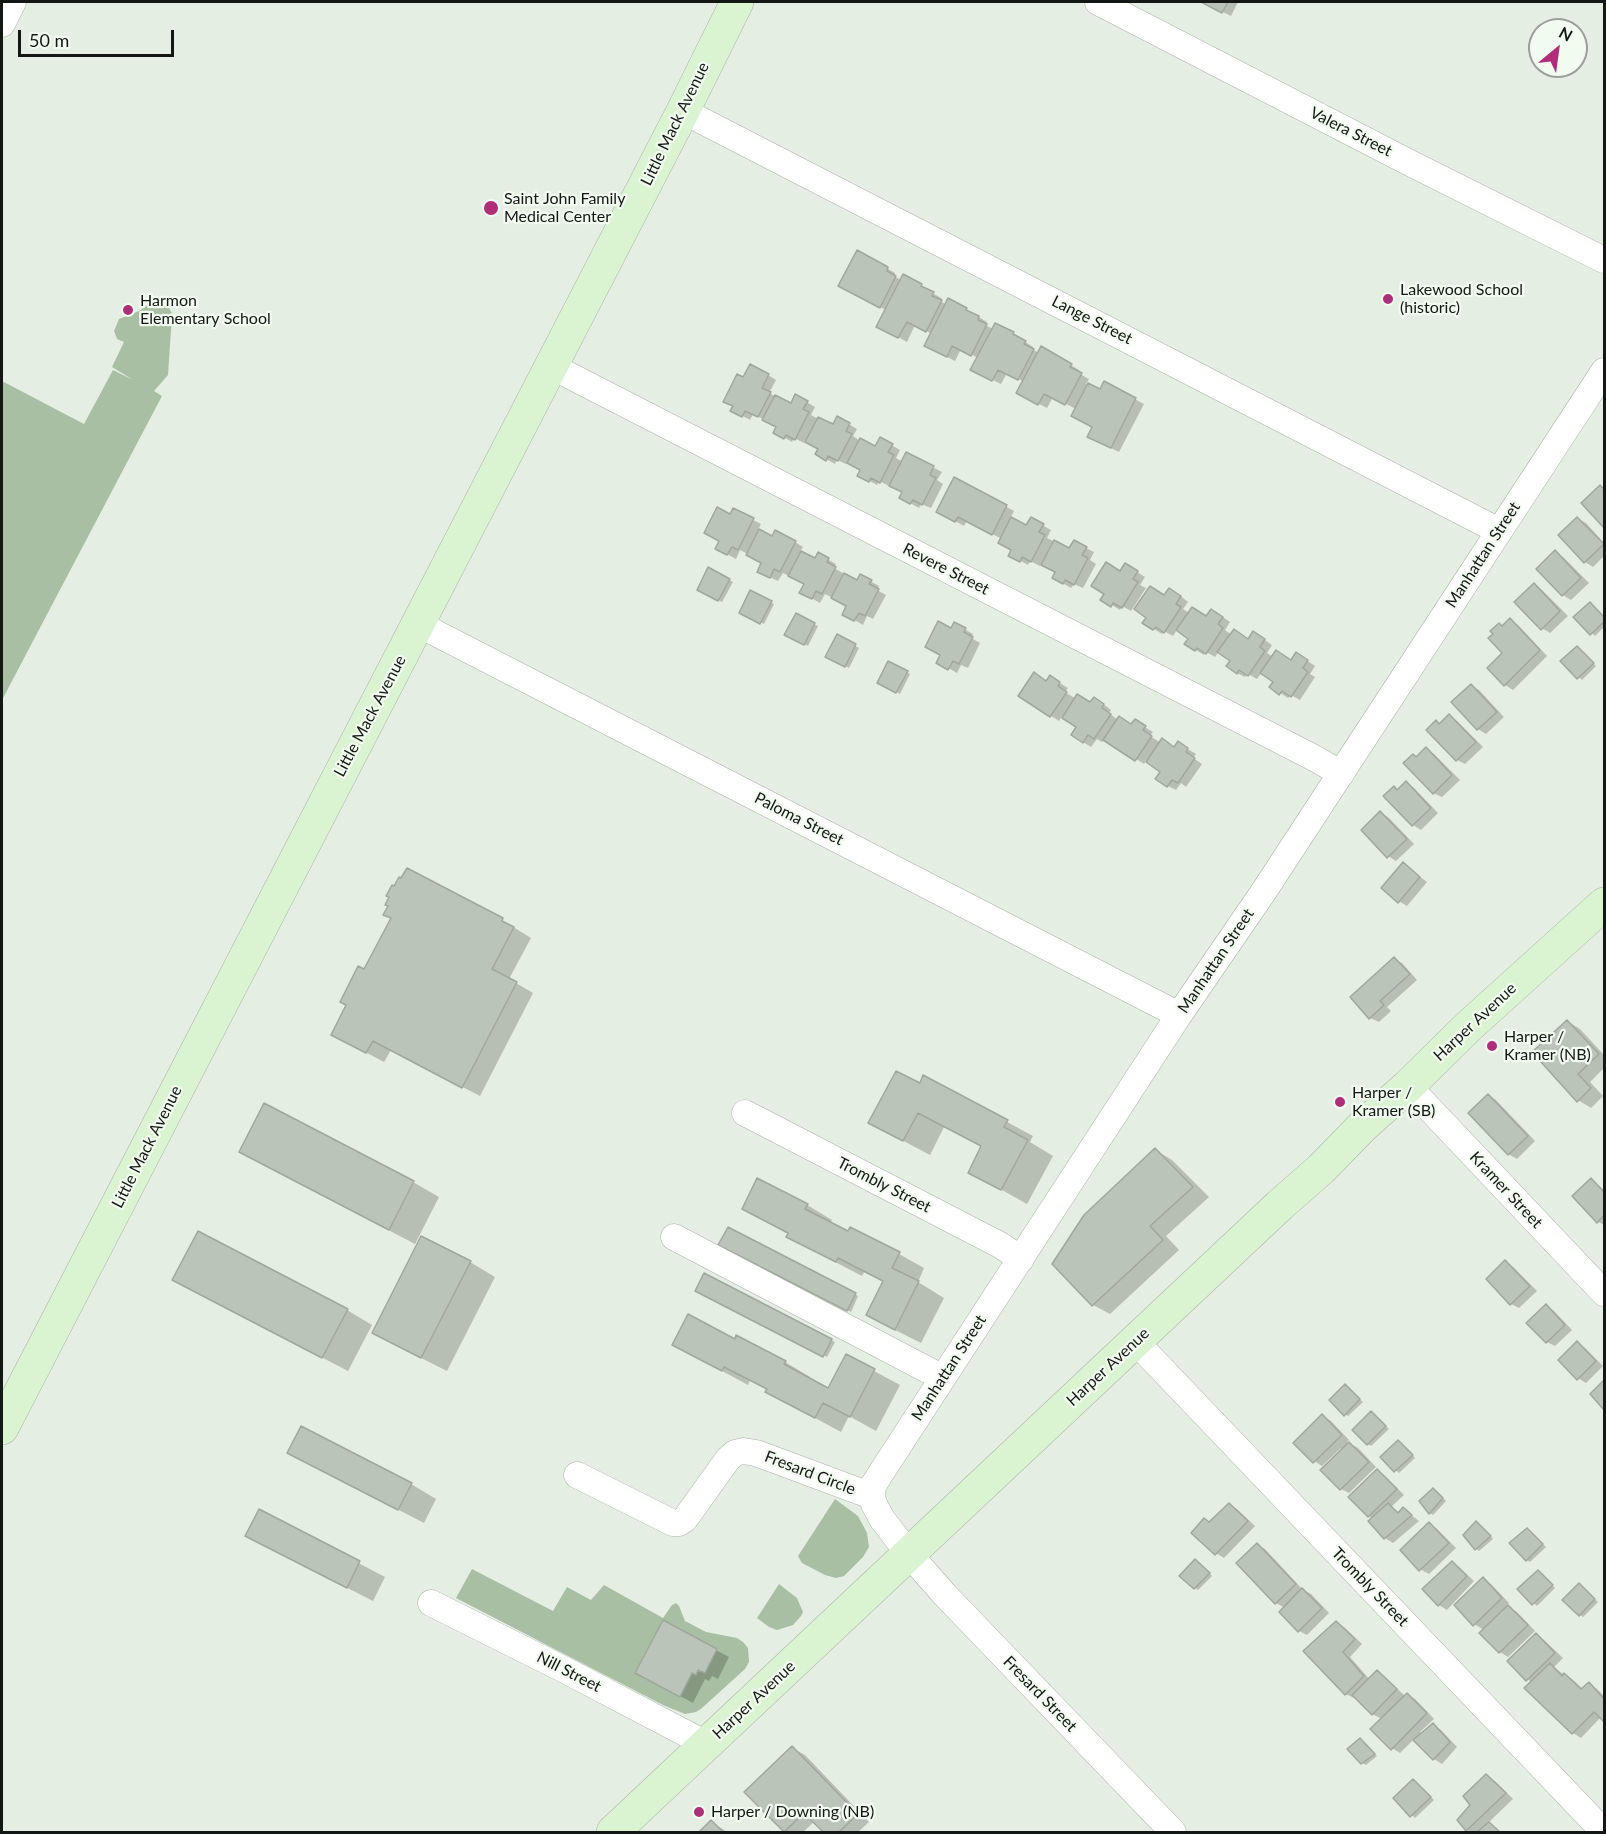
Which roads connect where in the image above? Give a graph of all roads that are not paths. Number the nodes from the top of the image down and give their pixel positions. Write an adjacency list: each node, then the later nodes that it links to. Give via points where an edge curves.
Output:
1 (13, 2): 4 (street)
2 (737, 2): 5 (main road, Little Mack Avenue)
3 (1098, 2): 6 (street, Valera Street)
4 (2, 24)
5 (683, 111): 7 (main road, Little Mack Avenue); 9 (street, Lange Street)
6 (1605, 260)
7 (551, 366): 10 (main road, Little Mack Avenue); 11 (street, Revere Street)
8 (1605, 371): 9 (street, Manhattan Street)
9 (1499, 531): 11 (street, Manhattan Street)
10 (418, 624): 13 (street, Paloma Street); 21 (main road, Little Mack Avenue)
11 (1341, 774): 13 (street, Manhattan Street)
12 (1602, 910): 14 (main road, Harper Avenue, via 1469,1026)
13 (1179, 1015): 17 (street, Manhattan Street)
14 (1408, 1086): 18 (street, Kramer Street); 19 (main road, Harper Avenue)
15 (745, 1113): 17 (street, Trombly Street)
16 (674, 1237): 20 (street)
17 (1021, 1259): 20 (street, Manhattan Street)
18 (1605, 1293)
19 (1136, 1342): 24 (main road, Harper Avenue); 29 (street, Trombly Street)
20 (943, 1377): 23 (street, Manhattan Street, via 873,1486)
21 (2, 1428)
22 (578, 1474): 23 (street, Fresard Circle, via 673,1523 685,1519 728,1458 743,1451)
23 (872, 1496): 24 (street, via 882,1519)
24 (909, 1554): 26 (main road, Harper Avenue); 28 (street, Fresard Street)
25 (431, 1603): 26 (street, Nill Street)
26 (706, 1744): 27 (main road, Harper Avenue)
27 (620, 1830)
28 (1173, 1833)
29 (1604, 1833)

